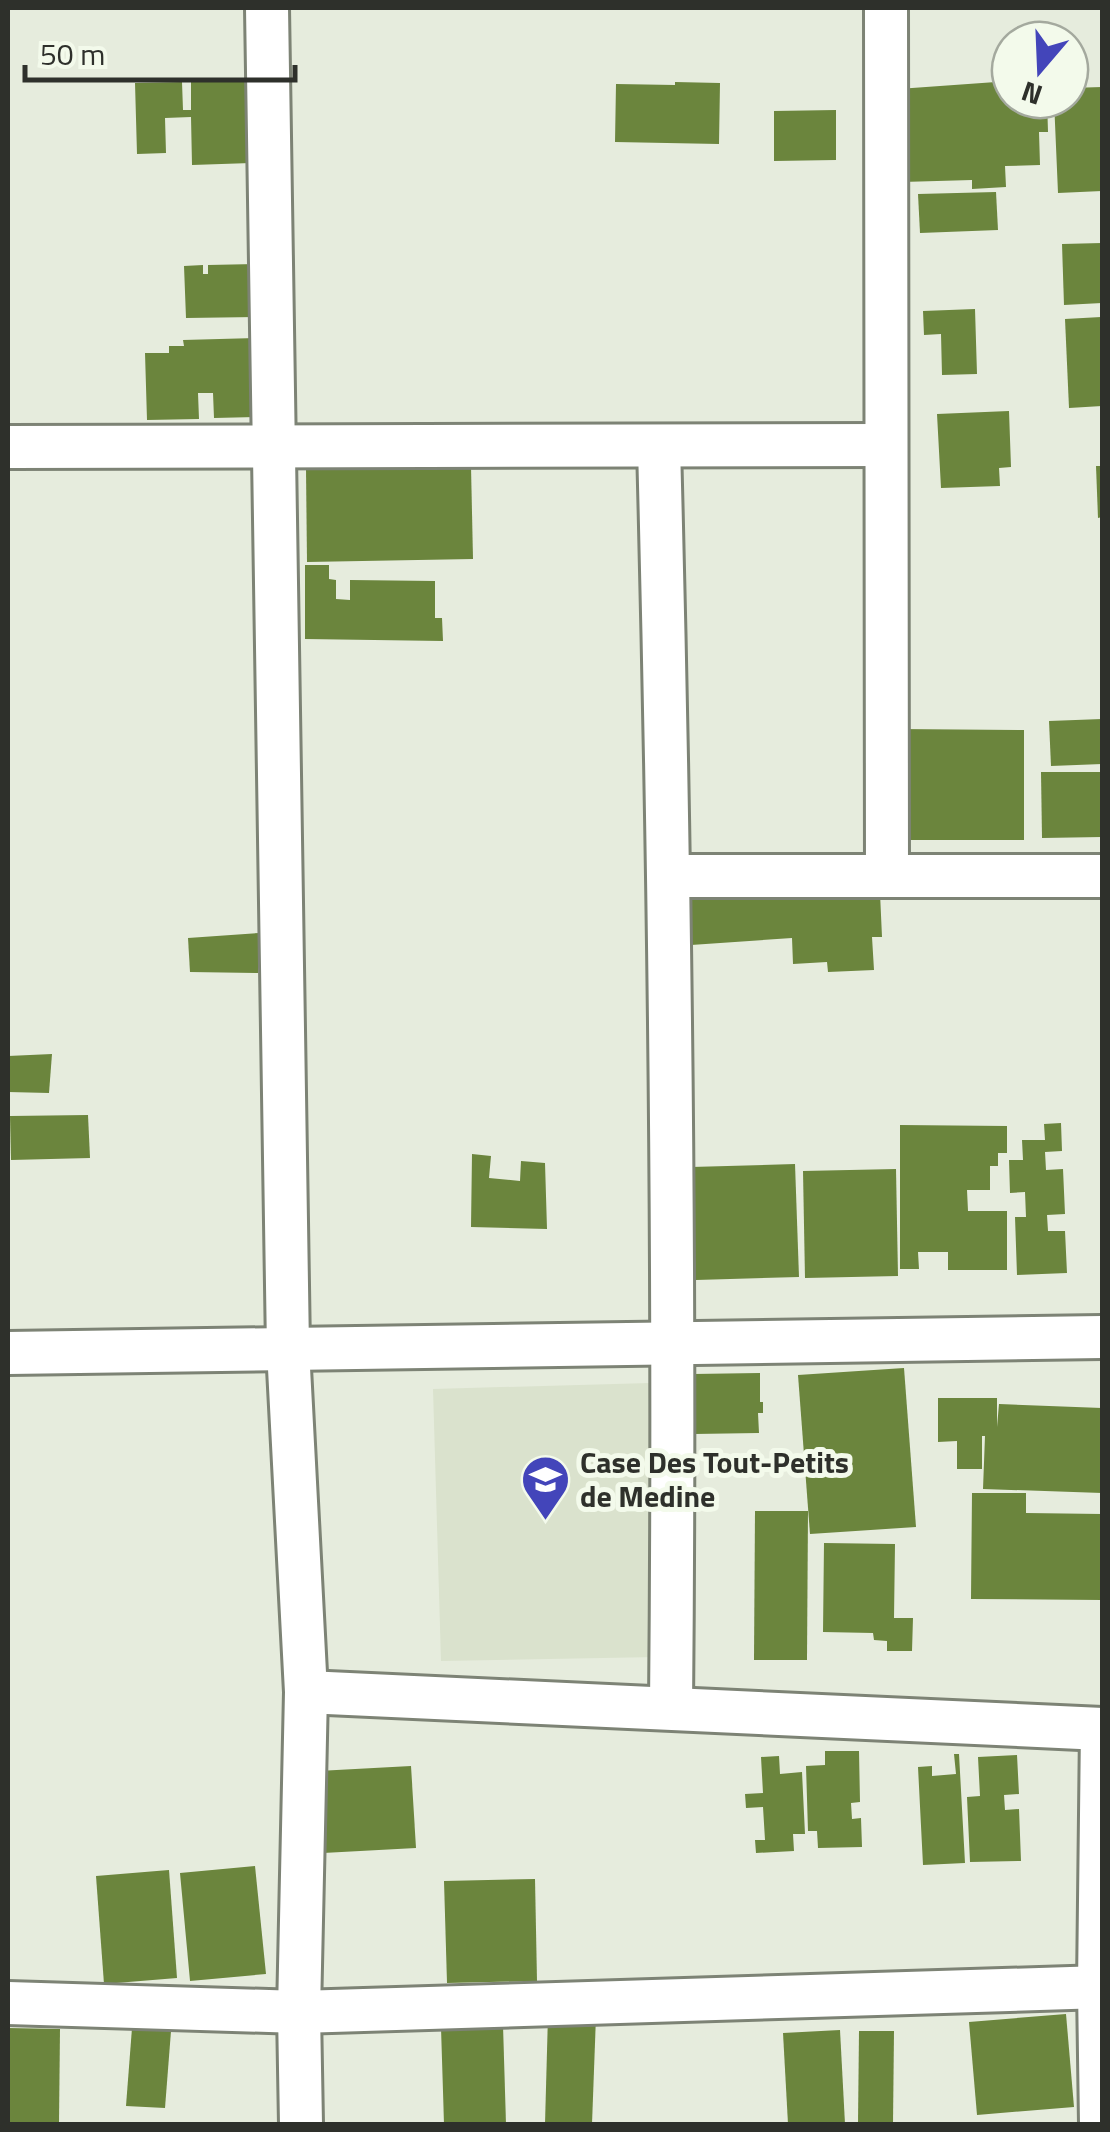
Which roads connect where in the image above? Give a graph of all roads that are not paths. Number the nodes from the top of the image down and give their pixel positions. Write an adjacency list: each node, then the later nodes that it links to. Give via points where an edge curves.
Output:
1 (267, 8): 4 (street)
2 (886, 8): 3 (street)
3 (886, 445): 5 (street); 8 (street)
4 (274, 446): 5 (street); 6 (street); 12 (street)
5 (659, 446): 7 (street)
6 (8, 447)
7 (670, 876): 8 (street); 11 (street)
8 (887, 876): 9 (street)
9 (1102, 876)
10 (1102, 1338): 11 (street)
11 (674, 1343): 12 (street); 15 (street)
12 (288, 1349): 13 (street); 14 (street)
13 (8, 1353)
14 (306, 1692): 15 (street); 19 (street)
15 (671, 1708): 16 (street)
16 (1102, 1729): 17 (street)
17 (1100, 1987): 19 (street); 21 (street)
18 (8, 2003): 19 (street)
19 (299, 2012): 20 (street)
20 (301, 2124)
21 (1101, 2124)

